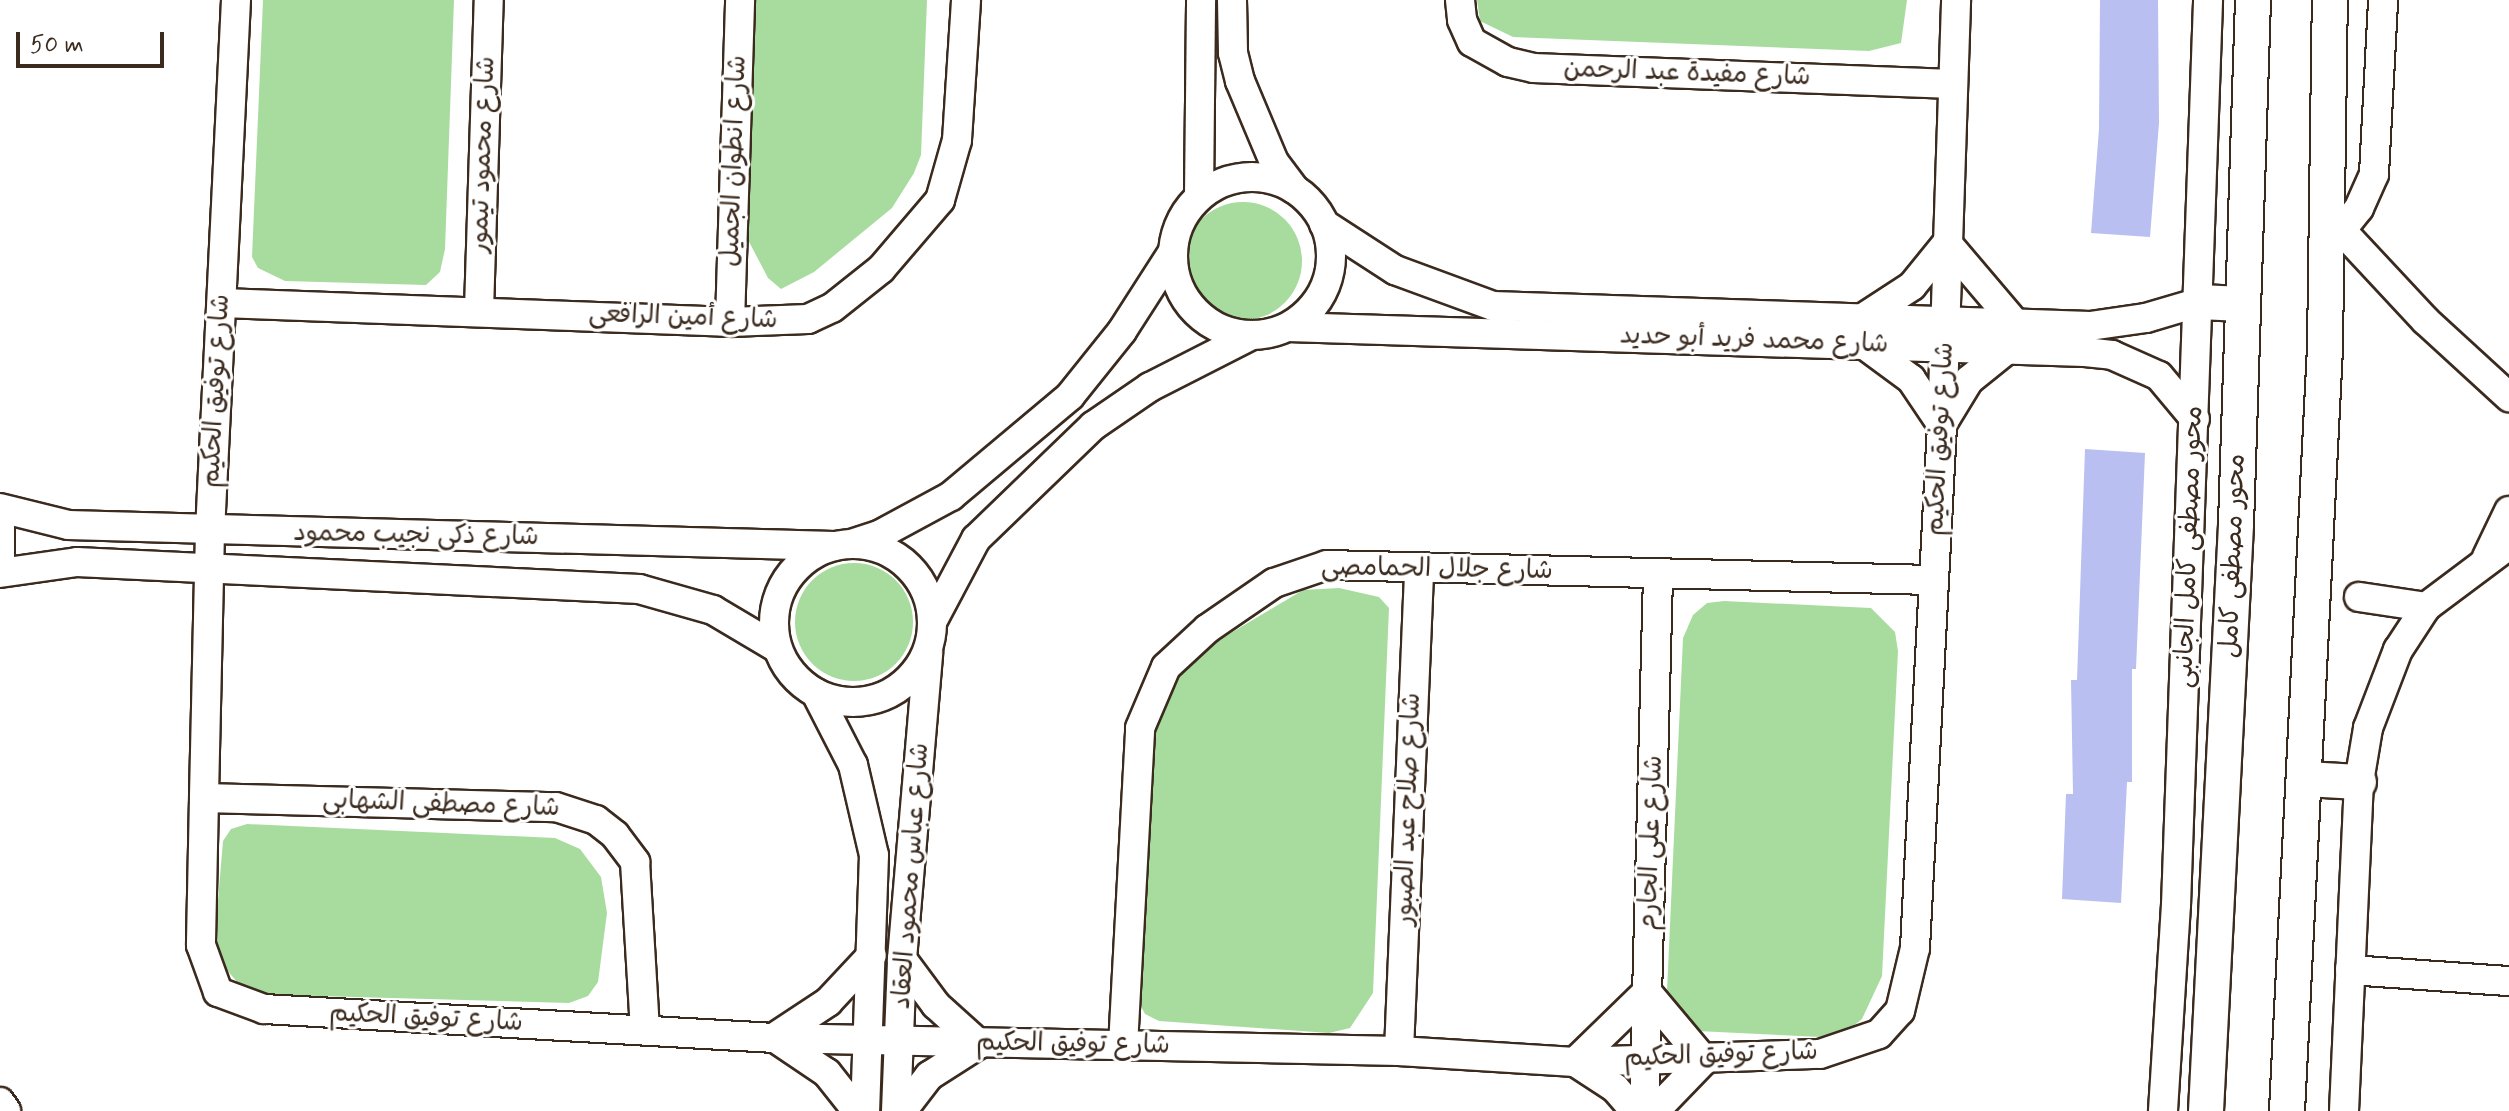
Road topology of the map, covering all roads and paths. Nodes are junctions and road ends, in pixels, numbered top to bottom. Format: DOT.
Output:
graph roads {
  1 [pos="236,0"];
  2 [pos="489,0"];
  3 [pos="740,0"];
  4 [pos="966,0"];
  5 [pos="1201,0"];
  6 [pos="1232,0"];
  7 [pos="1460,0"];
  8 [pos="1956,0"];
  9 [pos="2208,0"];
  10 [pos="2253,0"];
  11 [pos="2330,0"];
  12 [pos="2383,0"];
  13 [pos="1952,84"];
  14 [pos="1294,189"];
  15 [pos="1199,196"];
  16 [pos="1324,224"];
  17 [pos="2332,232"];
  18 [pos="1947,243"];
  19 [pos="1172,253"];
  20 [pos="2200,302"];
  21 [pos="222,303"];
  22 [pos="2242,304"];
  23 [pos="479,310"];
  24 [pos="1865,317"];
  25 [pos="1946,318"];
  26 [pos="730,322"];
  27 [pos="1288,327"];
  28 [pos="2012,334"];
  29 [pos="1252,335"];
  30 [pos="1866,346"];
  31 [pos="1945,347"];
  32 [pos="2501,392"];
  33 [pos="2195,419"];
  34 [pos="2509,423"];
  35 [pos="1942,425"];
  36 [pos="0,508"];
  37 [pos="2509,511"];
  38 [pos="0,519"];
  39 [pos="210,531"];
  40 [pos="842,545"];
  41 [pos="2498,551"];
  42 [pos="0,558"];
  43 [pos="1419,567"];
  44 [pos="210,570"];
  45 [pos="0,573"];
  46 [pos="1658,575"];
  47 [pos="1934,580"];
  48 [pos="2359,597"];
  49 [pos="2426,607"];
  50 [pos="931,632"];
  51 [pos="777,648"];
  52 [pos="816,693"];
  53 [pos="2305,779"];
  54 [pos="2359,782"];
  55 [pos="204,798"];
  56 [pos="872,955"];
  57 [pos="902,959"];
  58 [pos="2350,970"];
  59 [pos="2509,981"];
  60 [pos="1647,992"];
  61 [pos="645,1029"];
  62 [pos="774,1038"];
  63 [pos="869,1039"];
  64 [pos="901,1041"];
  65 [pos="979,1044"];
  66 [pos="1123,1046"];
  67 [pos="1399,1051"];
  68 [pos="1645,1060"];
  69 [pos="1704,1060"];
  70 [pos="1575,1062"];
  71 [pos="0,1102"];
  72 [pos="2165,1103"];
  73 [pos="6,1111"];
  74 [pos="857,1111"];
  75 [pos="865,1111"];
  76 [pos="899,1111"];
  77 [pos="1635,1111"];
  78 [pos="1644,1111"];
  79 [pos="1655,1111"];
  80 [pos="2206,1111"];
  81 [pos="2287,1111"];
  82 [pos="2344,1111"];
  1 -- 21 [label="street, شارع توفيق الحكيم"];
  2 -- 23 [label="street, شارع محمود تيمور"];
  3 -- 26 [label="street, شارع انطوان الجميل"];
  4 -- 26 [label="street, شارع أمين الرافعى"];
  5 -- 15 [label="street"];
  6 -- 14 [label="street"];
  7 -- 13 [label="street, شارع مفيدة عبد الرحمن"];
  8 -- 13 [label="street, شارع توفيق الحكيم"];
  9 -- 20 [label="street, محور مصطفى كامل الجانبى"];
  10 -- 22 [label="main road, محور مصطفى كامل"];
  11 -- 17 [label="main road"];
  12 -- 17 [label="street"];
  13 -- 18 [label="street, شارع توفيق الحكيم"];
  14 -- 15 [label="street"];
  14 -- 16 [label="street"];
  15 -- 19 [label="street"];
  16 -- 24 [label="street, شارع محمد فريد أبو حديد"];
  16 -- 27 [label="street"];
  17 -- 32 [label="street"];
  17 -- 53 [label="main road"];
  18 -- 24 [label="street"];
  18 -- 25 [label="street, شارع توفيق الحكيم"];
  18 -- 28 [label="street"];
  19 -- 29 [label="street"];
  19 -- 40 [label="street"];
  20 -- 22 [label="main road"];
  20 -- 28 [label="street, شارع محمد فريد أبو حديد"];
  20 -- 33 [label="street, محور مصطفى كامل الجانبى"];
  21 -- 23 [label="street, شارع أمين الرافعى"];
  21 -- 39 [label="street, شارع توفيق الحكيم"];
  22 -- 80 [label="main road, محور مصطفى كامل"];
  23 -- 26 [label="street, شارع أمين الرافعى"];
  24 -- 25 [label="street, شارع محمد فريد أبو حديد"];
  25 -- 28 [label="street, شارع محمد فريد أبو حديد"];
  25 -- 31 [label="street, شارع توفيق الحكيم"];
  27 -- 29 [label="street"];
  27 -- 30 [label="street, شارع محمد فريد أبو حديد"];
  28 -- 31 [label="street, شارع محمد فريد أبو حديد"];
  28 -- 33 [label="street, شارع محمد فريد أبو حديد"];
  28 -- 35 [label="street"];
  29 -- 50 [label="street, شارع عباس محمود العقاد"];
  30 -- 31 [label="street, شارع محمد فريد أبو حديد"];
  30 -- 35 [label="street"];
  31 -- 35 [label="street, شارع توفيق الحكيم"];
  32 -- 34 [label="street"];
  33 -- 72 [label="street, محور مصطفى كامل الجانبى"];
  35 -- 47 [label="street, شارع توفيق الحكيم"];
  36 -- 39 [label="street, شارع ذكى نجيب محمود"];
  37 -- 41 [label="street"];
  38 -- 42 [label="street"];
  39 -- 40 [label="street, شارع ذكى نجيب محمود"];
  39 -- 44 [label="street, شارع توفيق الحكيم"];
  40 -- 50 [label="street"];
  40 -- 51 [label="street"];
  41 -- 49 [label="street"];
  43 -- 46 [label="street, شارع جلال الحمامصى"];
  43 -- 66 [label="street, شارع جلال الحمامصى"];
  43 -- 67 [label="street, شارع صلاح عبد الصبور"];
  44 -- 45 [label="street, شارع ذكى نجيب محمود"];
  44 -- 51 [label="street, شارع ذكى نجيب محمود"];
  44 -- 55 [label="street, شارع توفيق الحكيم"];
  46 -- 47 [label="street, شارع جلال الحمامصى"];
  46 -- 60 [label="street, شارع على الجارم"];
  47 -- 69 [label="street, شارع توفيق الحكيم"];
  48 -- 49 [label="street"];
  49 -- 54 [label="street"];
  50 -- 52 [label="street"];
  50 -- 57 [label="street, شارع عباس محمود العقاد"];
  51 -- 52 [label="street"];
  52 -- 56 [label="street, شارع عباس محمود العقاد"];
  53 -- 54 [label="main road"];
  53 -- 81 [label="main road"];
  54 -- 58 [label="street"];
  55 -- 61 [label="street, شارع مصطفى الشهابى"];
  55 -- 61 [label="street, شارع توفيق الحكيم"];
  56 -- 62 [label="street"];
  56 -- 63 [label="street, شارع عباس محمود العقاد"];
  57 -- 64 [label="street, شارع عباس محمود العقاد"];
  57 -- 65 [label="street"];
  58 -- 59 [label="street"];
  58 -- 82 [label="street"];
  60 -- 68 [label="street, شارع على الجارم"];
  60 -- 69 [label="street"];
  60 -- 70 [label="street"];
  61 -- 62 [label="street, شارع توفيق الحكيم"];
  62 -- 63 [label="street, شارع توفيق الحكيم"];
  62 -- 74 [label="street"];
  63 -- 64 [label="street, شارع توفيق الحكيم"];
  63 -- 75 [label="street, شارع عباس محمود العقاد"];
  64 -- 65 [label="street, شارع توفيق الحكيم"];
  64 -- 76 [label="street, شارع عباس محمود العقاد"];
  65 -- 66 [label="street, شارع توفيق الحكيم"];
  65 -- 76 [label="street"];
  66 -- 67 [label="street, شارع توفيق الحكيم"];
  67 -- 70 [label="street, شارع توفيق الحكيم"];
  68 -- 69 [label="street, شارع توفيق الحكيم"];
  68 -- 70 [label="street, شارع توفيق الحكيم"];
  68 -- 78 [label="street, شارع على الجارم"];
  69 -- 79 [label="street"];
  70 -- 77 [label="street"];
  71 -- 73 [label="street"];
}
